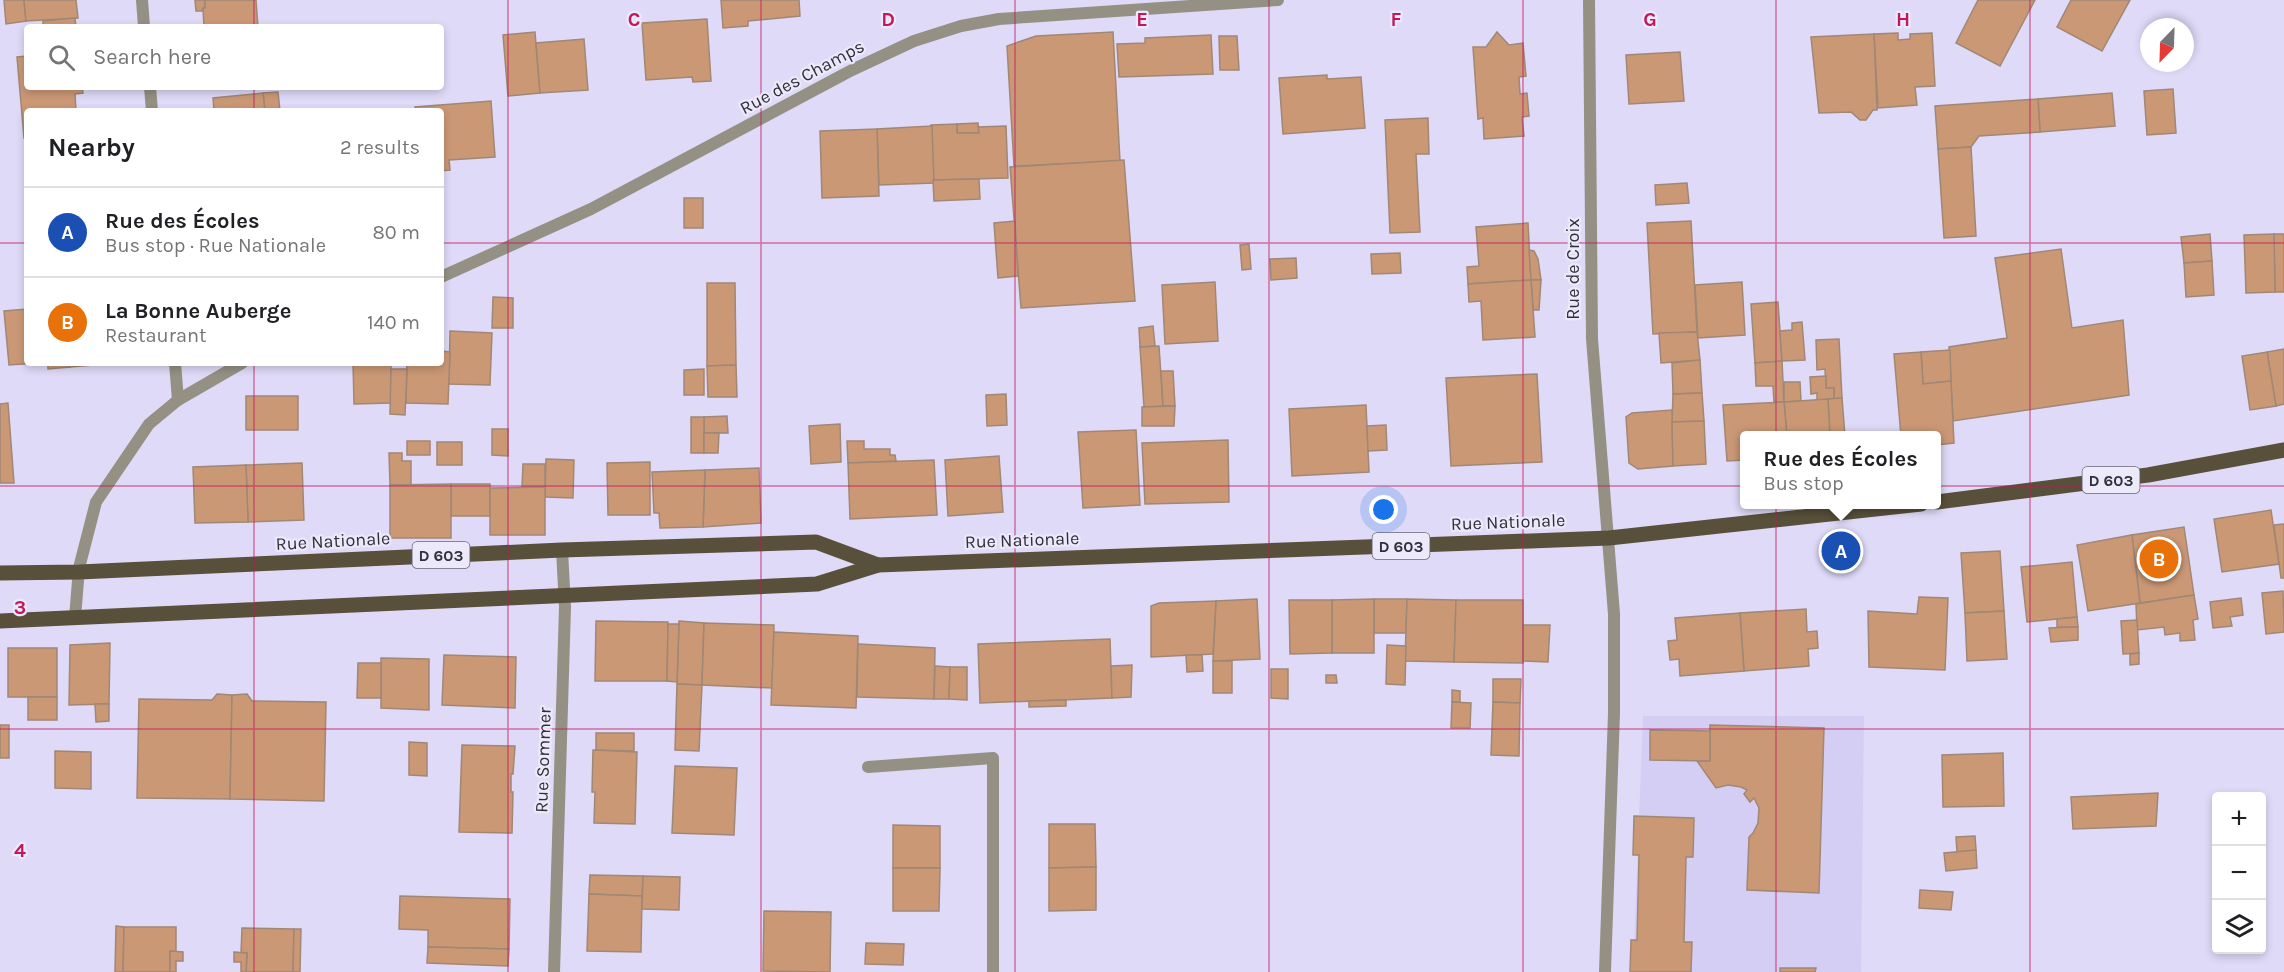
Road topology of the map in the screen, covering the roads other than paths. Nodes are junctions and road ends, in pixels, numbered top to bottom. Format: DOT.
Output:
graph roads {
  1 [pos="142,0"];
  2 [pos="1278,0"];
  3 [pos="1589,0"];
  4 [pos="144,24"];
  5 [pos="150,90"];
  6 [pos="152,108"];
  7 [pos="444,276"];
  8 [pos="175,366"];
  9 [pos="237,366"];
  10 [pos="178,400"];
  11 [pos="2284,450"];
  12 [pos="1941,501"];
  13 [pos="1875,509"];
  14 [pos="1609,538"];
  15 [pos="562,550"];
  16 [pos="878,565"];
  17 [pos="79,572"];
  18 [pos="0,573"];
  19 [pos="564,594"];
  20 [pos="75,618"];
  21 [pos="0,621"];
  22 [pos="868,767"];
  23 [pos="554,972"];
  24 [pos="993,972"];
  25 [pos="1605,972"];
  1 -- 4 [label="street"];
  2 -- 7 [label="street, Rue des Champs"];
  3 -- 14 [label="street, Rue de Croix"];
  5 -- 6 [label="street"];
  8 -- 10 [label="street"];
  9 -- 10 [label="street"];
  10 -- 17 [label="street"];
  11 -- 12 [label="main road, D 603"];
  13 -- 14 [label="main road, Rue Nationale / D 603"];
  14 -- 16 [label="main road, Rue Nationale / D 603"];
  14 -- 25 [label="street, Rue de Croix"];
  15 -- 16 [label="main road, Rue Nationale / D 603"];
  15 -- 17 [label="main road, Rue Nationale / D 603"];
  15 -- 19 [label="street, Rue Sommer"];
  16 -- 19 [label="main road, Rue Nationale / D 603"];
  17 -- 18 [label="main road, Rue Nationale / D 603"];
  17 -- 20 [label="street"];
  19 -- 20 [label="main road, Rue Nationale / D 603"];
  19 -- 23 [label="street, Rue Sommer"];
  20 -- 21 [label="main road, Rue Nationale / D 603"];
  22 -- 24 [label="street"];
}
